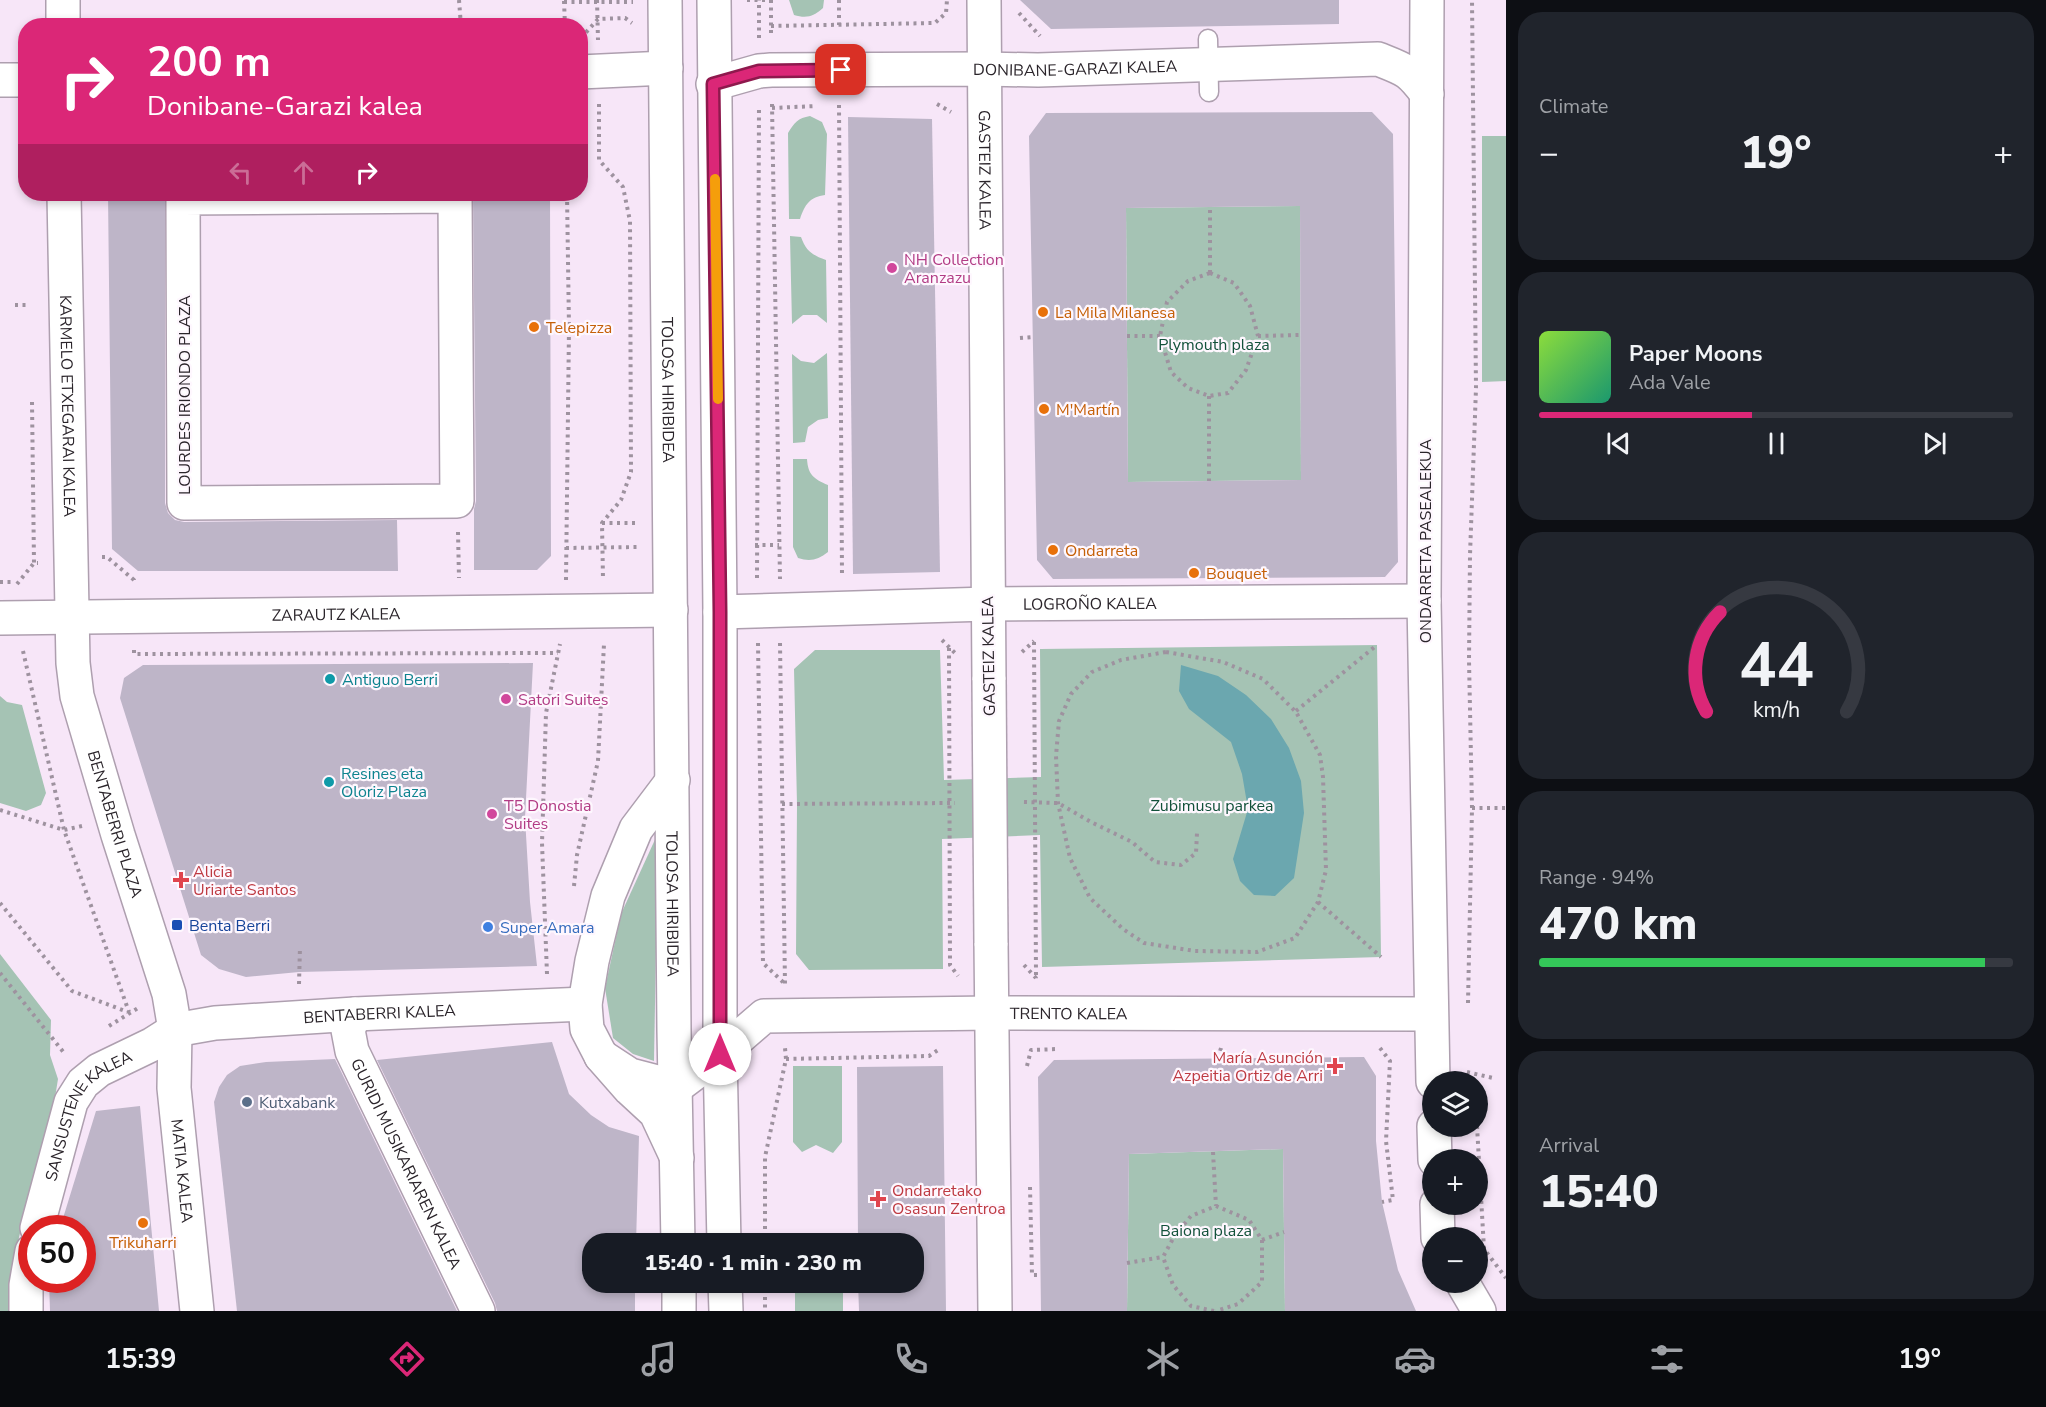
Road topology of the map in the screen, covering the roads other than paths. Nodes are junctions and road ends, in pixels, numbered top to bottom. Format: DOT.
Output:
graph roads {
  1 [pos="63,0"];
  2 [pos="714,0"];
  3 [pos="984,0"];
  4 [pos="1426,0"];
  5 [pos="652,1"];
  6 [pos="63,18"];
  7 [pos="666,68"];
  8 [pos="983,69"];
  9 [pos="589,72"];
  10 [pos="0,80"];
  11 [pos="18,80"];
  12 [pos="713,84"];
  13 [pos="1427,94"];
  14 [pos="64,201"];
  15 [pos="183,201"];
  16 [pos="455,201"];
  17 [pos="457,501"];
  18 [pos="1424,601"];
  19 [pos="988,604"];
  20 [pos="671,610"];
  21 [pos="720,612"];
  22 [pos="73,616"];
  23 [pos="9,618"];
  24 [pos="673,780"];
  25 [pos="585,1004"];
  26 [pos="355,1014"];
  27 [pos="992,1014"];
  28 [pos="1430,1014"];
  29 [pos="175,1030"];
  30 [pos="720,1054"];
  31 [pos="601,1056"];
  32 [pos="1433,1071"];
  33 [pos="676,1087"];
  34 [pos="677,1158"];
  35 [pos="41,1215"];
  36 [pos="678,1233"];
  37 [pos="724,1233"];
  38 [pos="26,1293"];
  39 [pos="679,1293"];
  40 [pos="725,1293"];
  41 [pos="1468,1293"];
  42 [pos="26,1311"];
  43 [pos="196,1311"];
  44 [pos="478,1311"];
  45 [pos="679,1311"];
  46 [pos="726,1311"];
  47 [pos="995,1311"];
  48 [pos="1479,1311"];
  1 -- 6 [label="street"];
  2 -- 12 [label="street"];
  3 -- 8 [label="street, GASTEIZ KALEA"];
  4 -- 13 [label="street, ONDARRETA PASEALEKUA"];
  5 -- 7 [label="street, TOLOSA HIRIBIDEA"];
  7 -- 9 [label="street"];
  7 -- 20 [label="street, TOLOSA HIRIBIDEA"];
  8 -- 12 [label="street, DONIBANE-GARAZI KALEA"];
  8 -- 13 [label="street, DONIBANE-GARAZI KALEA"];
  8 -- 19 [label="street, GASTEIZ KALEA"];
  10 -- 11 [label="street"];
  12 -- 21 [label="street"];
  13 -- 18 [label="street, ONDARRETA PASEALEKUA"];
  14 -- 22 [label="street, KARMELO ETXEGARAI KALEA"];
  15 -- 17 [label="street, LOURDES IRIONDO PLAZA"];
  16 -- 17 [label="street, LOURDES IRIONDO PLAZA"];
  18 -- 19 [label="street, LOGROÑO KALEA"];
  18 -- 28 [label="street, ONDARRETA PASEALEKUA"];
  19 -- 21 [label="street, LOGROÑO KALEA"];
  19 -- 27 [label="street, GASTEIZ KALEA, bridge"];
  20 -- 22 [label="street, ZARAUTZ KALEA"];
  20 -- 24 [label="street, TOLOSA HIRIBIDEA"];
  21 -- 30 [label="street"];
  22 -- 23 [label="street, ZARAUTZ KALEA"];
  22 -- 29 [label="street, BENTABERRI PLAZA"];
  24 -- 25 [label="street"];
  24 -- 33 [label="street, TOLOSA HIRIBIDEA"];
  25 -- 26 [label="street, BENTABERRI KALEA"];
  25 -- 31 [label="street"];
  26 -- 29 [label="street, BENTABERRI KALEA"];
  26 -- 44 [label="street, GURIDI MUSIKARIAREN KALEA"];
  27 -- 28 [label="street, TRENTO KALEA"];
  27 -- 30 [label="street, TRENTO KALEA"];
  27 -- 47 [label="street, GASTEIZ KALEA"];
  28 -- 32 [label="street, ONDARRETA PASEALEKUA"];
  29 -- 35 [label="street, SANSUSTENE KALEA"];
  29 -- 43 [label="street, MATIA KALEA"];
  30 -- 33 [label="street, TRENTO KALEA"];
  30 -- 37 [label="street"];
  31 -- 33 [label="street"];
  31 -- 34 [label="street"];
  33 -- 34 [label="street, TOLOSA HIRIBIDEA"];
  34 -- 36 [label="street, TOLOSA HIRIBIDEA"];
  38 -- 42 [label="street"];
  39 -- 45 [label="street"];
  40 -- 46 [label="street"];
  41 -- 48 [label="street"];
}
